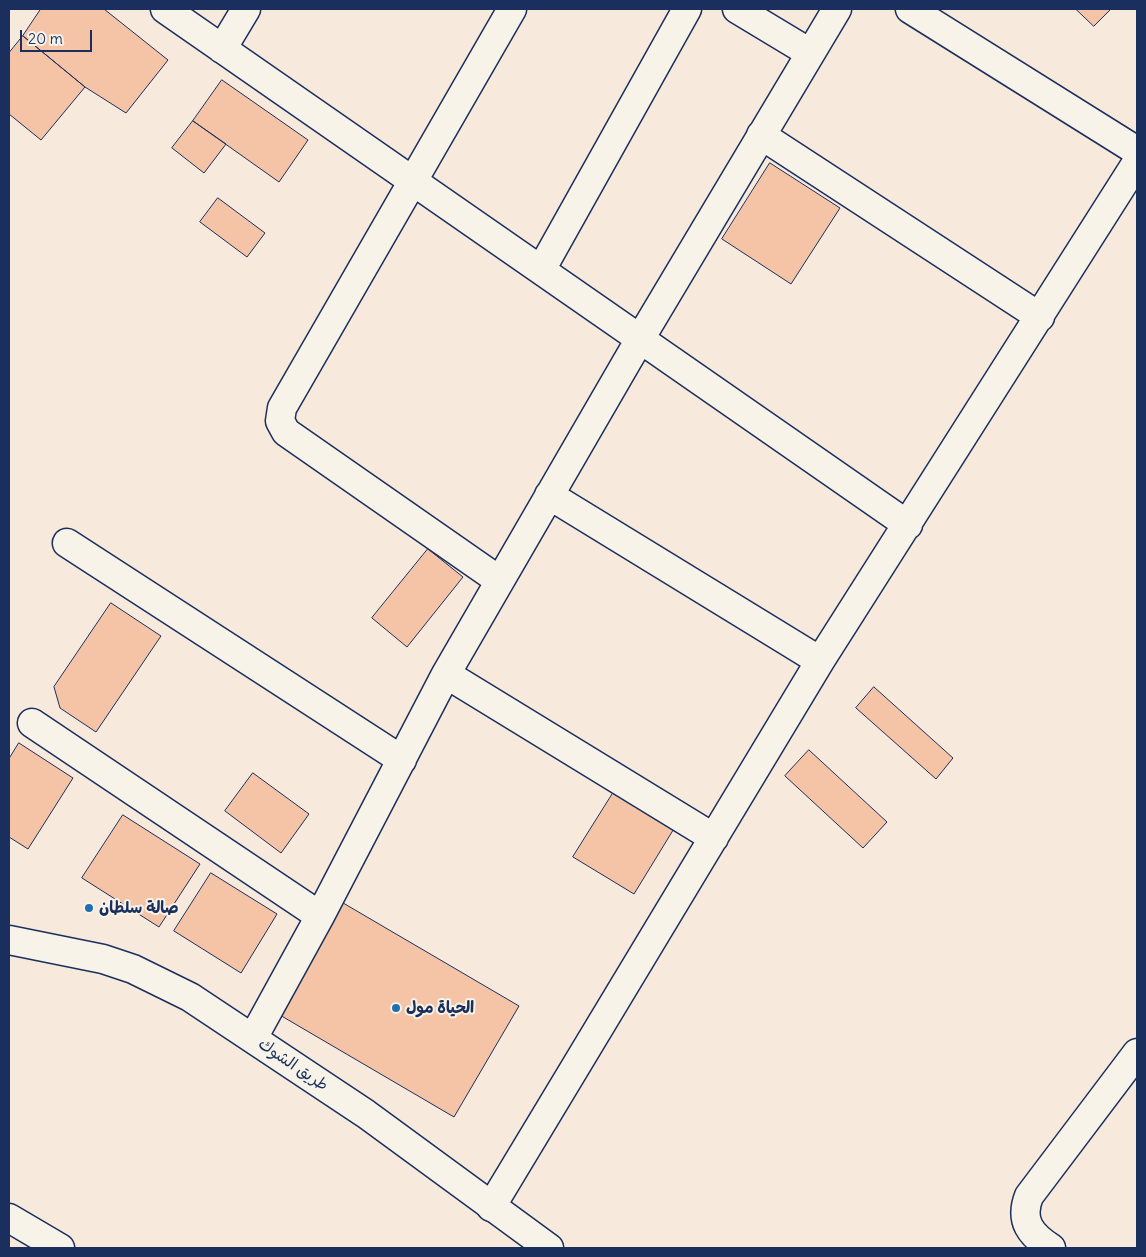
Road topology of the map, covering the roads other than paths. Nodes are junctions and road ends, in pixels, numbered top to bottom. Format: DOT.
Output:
graph roads {
  1 [pos="165,9"];
  2 [pos="246,9"];
  3 [pos="512,9"];
  4 [pos="687,9"];
  5 [pos="737,9"];
  6 [pos="837,9"];
  7 [pos="910,9"];
  8 [pos="222,49"];
  9 [pos="810,53"];
  10 [pos="761,135"];
  11 [pos="1137,151"];
  12 [pos="1137,162"];
  13 [pos="412,181"];
  14 [pos="541,270"];
  15 [pos="1040,317"];
  16 [pos="640,339"];
  17 [pos="549,495"];
  18 [pos="908,525"];
  19 [pos="67,543"];
  20 [pos="500,581"];
  21 [pos="820,661"];
  22 [pos="446,674"];
  23 [pos="32,723"];
  24 [pos="402,760"];
  25 [pos="714,838"];
  26 [pos="320,916"];
  27 [pos="9,940"];
  28 [pos="253,1038"];
  29 [pos="1137,1053"];
  30 [pos="491,1207"];
  31 [pos="9,1218"];
  32 [pos="60,1248"];
  33 [pos="548,1248"];
  34 [pos="1051,1248"];
  1 -- 8 [label="street"];
  2 -- 8 [label="street"];
  3 -- 13 [label="street"];
  4 -- 14 [label="street"];
  5 -- 9 [label="street"];
  6 -- 9 [label="street"];
  7 -- 11 [label="street"];
  8 -- 13 [label="street"];
  9 -- 10 [label="street"];
  10 -- 15 [label="street"];
  10 -- 16 [label="street"];
  12 -- 15 [label="street"];
  13 -- 14 [label="street"];
  13 -- 20 [label="street"];
  14 -- 16 [label="street"];
  15 -- 18 [label="street"];
  16 -- 17 [label="street"];
  16 -- 18 [label="street"];
  17 -- 20 [label="street"];
  17 -- 21 [label="street"];
  18 -- 21 [label="street"];
  19 -- 24 [label="street"];
  20 -- 22 [label="street"];
  21 -- 25 [label="street"];
  22 -- 24 [label="street"];
  22 -- 25 [label="street"];
  23 -- 26 [label="street"];
  24 -- 26 [label="street"];
  25 -- 30 [label="street"];
  26 -- 28 [label="street"];
  27 -- 28 [label="street, طريق الشوك"];
  28 -- 30 [label="street, طريق الشوك"];
  29 -- 34 [label="street"];
  30 -- 33 [label="street, طريق الشوك"];
  31 -- 32 [label="street"];
}
